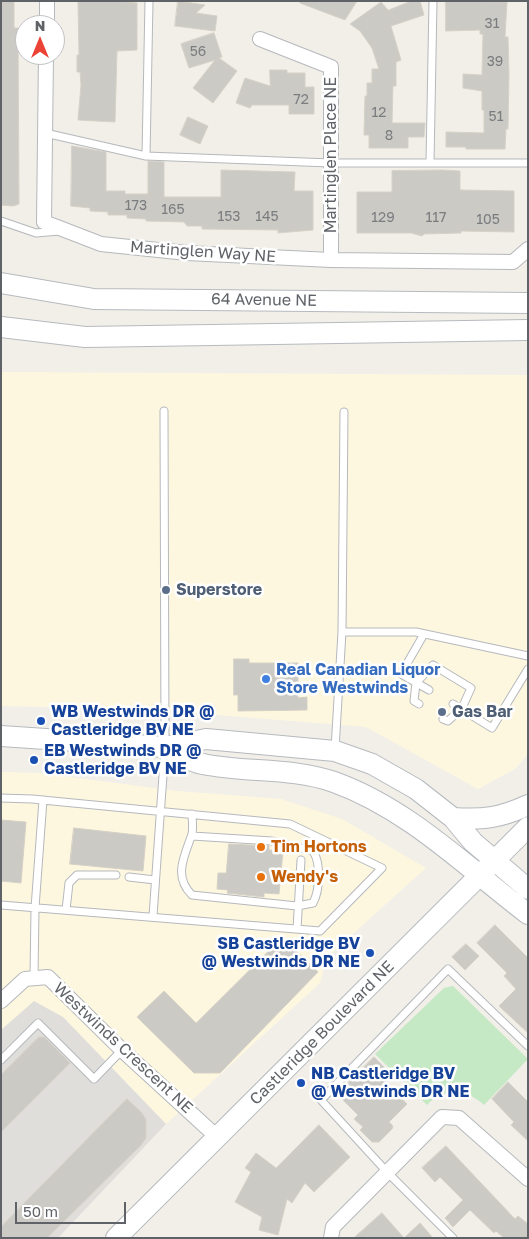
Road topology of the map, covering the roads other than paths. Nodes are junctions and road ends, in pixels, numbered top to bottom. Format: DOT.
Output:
graph roads {
  1 [pos="47,1"];
  2 [pos="148,1"];
  3 [pos="433,1"];
  4 [pos="47,15"];
  5 [pos="260,39"];
  6 [pos="46,65"];
  7 [pos="44,133"];
  8 [pos="146,156"];
  9 [pos="332,163"];
  10 [pos="430,163"];
  11 [pos="528,163"];
  12 [pos="1,221"];
  13 [pos="67,230"];
  14 [pos="528,249"];
  15 [pos="332,260"];
  16 [pos="1,284"];
  17 [pos="528,303"];
  18 [pos="1,327"];
  19 [pos="528,330"];
  20 [pos="164,411"];
  21 [pos="344,412"];
  22 [pos="342,632"];
  23 [pos="424,634"];
  24 [pos="528,656"];
  25 [pos="528,668"];
  26 [pos="416,682"];
  27 [pos="429,690"];
  28 [pos="419,704"];
  29 [pos="454,704"];
  30 [pos="462,708"];
  31 [pos="443,719"];
  32 [pos="1,736"];
  33 [pos="164,747"];
  34 [pos="335,751"];
  35 [pos="1,798"];
  36 [pos="43,800"];
  37 [pos="528,805"];
  38 [pos="160,811"];
  39 [pos="192,814"];
  40 [pos="453,818"];
  41 [pos="528,827"];
  42 [pos="192,836"];
  43 [pos="302,860"];
  44 [pos="496,860"];
  45 [pos="116,875"];
  46 [pos="129,877"];
  47 [pos="479,877"];
  48 [pos="155,880"];
  49 [pos="528,889"];
  50 [pos="1,905"];
  51 [pos="297,906"];
  52 [pos="35,908"];
  53 [pos="66,910"];
  54 [pos="528,914"];
  55 [pos="153,916"];
  56 [pos="297,929"];
  57 [pos="34,978"];
  58 [pos="1,1000"];
  59 [pos="528,1046"];
  60 [pos="122,1050"];
  61 [pos="1,1060"];
  62 [pos="217,1137"];
  63 [pos="388,1173"];
  64 [pos="528,1179"];
  65 [pos="116,1238"];
  66 [pos="331,1238"];
  67 [pos="453,1238"];
  1 -- 4 [label="street"];
  2 -- 8 [label="lane"];
  3 -- 10 [label="lane"];
  5 -- 9 [label="street, Martinglen Place NE"];
  6 -- 7 [label="street, Martinglen Way NE"];
  7 -- 8 [label="lane"];
  7 -- 13 [label="street, Martinglen Way NE"];
  8 -- 9 [label="lane"];
  9 -- 10 [label="lane"];
  9 -- 15 [label="street, Martinglen Place NE"];
  10 -- 11 [label="lane"];
  12 -- 13 [label="lane"];
  13 -- 15 [label="street, Martinglen Way NE"];
  14 -- 15 [label="street, Martinglen Way NE"];
  16 -- 17 [label="street, 64 Avenue NE"];
  18 -- 19 [label="street, 64 Avenue NE"];
  20 -- 33 [label="lane"];
  21 -- 22 [label="lane"];
  22 -- 23 [label="lane"];
  22 -- 34 [label="lane"];
  23 -- 24 [label="lane"];
  23 -- 26 [label="lane"];
  25 -- 30 [label="lane"];
  26 -- 27 [label="lane"];
  26 -- 28 [label="lane"];
  26 -- 30 [label="lane"];
  29 -- 30 [label="lane"];
  30 -- 31 [label="lane"];
  32 -- 33 [label="street"];
  33 -- 34 [label="street"];
  33 -- 38 [label="lane"];
  33 -- 47 [label="street"];
  34 -- 40 [label="street"];
  35 -- 36 [label="lane"];
  36 -- 38 [label="lane"];
  36 -- 52 [label="lane"];
  37 -- 40 [label="street"];
  38 -- 39 [label="lane"];
  38 -- 48 [label="lane"];
  39 -- 42 [label="lane"];
  39 -- 56 [label="lane"];
  40 -- 44 [label="street"];
  41 -- 44 [label="street, Castleridge Boulevard NE"];
  42 -- 51 [label="lane"];
  42 -- 51 [label="lane"];
  43 -- 51 [label="lane"];
  44 -- 47 [label="street, Castleridge Boulevard NE"];
  44 -- 49 [label="street"];
  45 -- 53 [label="lane"];
  46 -- 48 [label="lane"];
  47 -- 54 [label="street"];
  47 -- 62 [label="street, Castleridge Boulevard NE"];
  48 -- 55 [label="lane"];
  50 -- 52 [label="lane"];
  51 -- 56 [label="lane"];
  52 -- 53 [label="lane"];
  52 -- 57 [label="lane"];
  53 -- 55 [label="lane"];
  55 -- 56 [label="lane"];
  57 -- 58 [label="street, Westwinds Crescent NE"];
  57 -- 60 [label="street, Westwinds Crescent NE"];
  59 -- 63 [label="lane"];
  60 -- 61 [label="lane"];
  60 -- 62 [label="street, Westwinds Crescent NE"];
  62 -- 65 [label="street, Castleridge Boulevard NE"];
  63 -- 64 [label="street"];
  63 -- 66 [label="street"];
  63 -- 67 [label="lane"];
}
